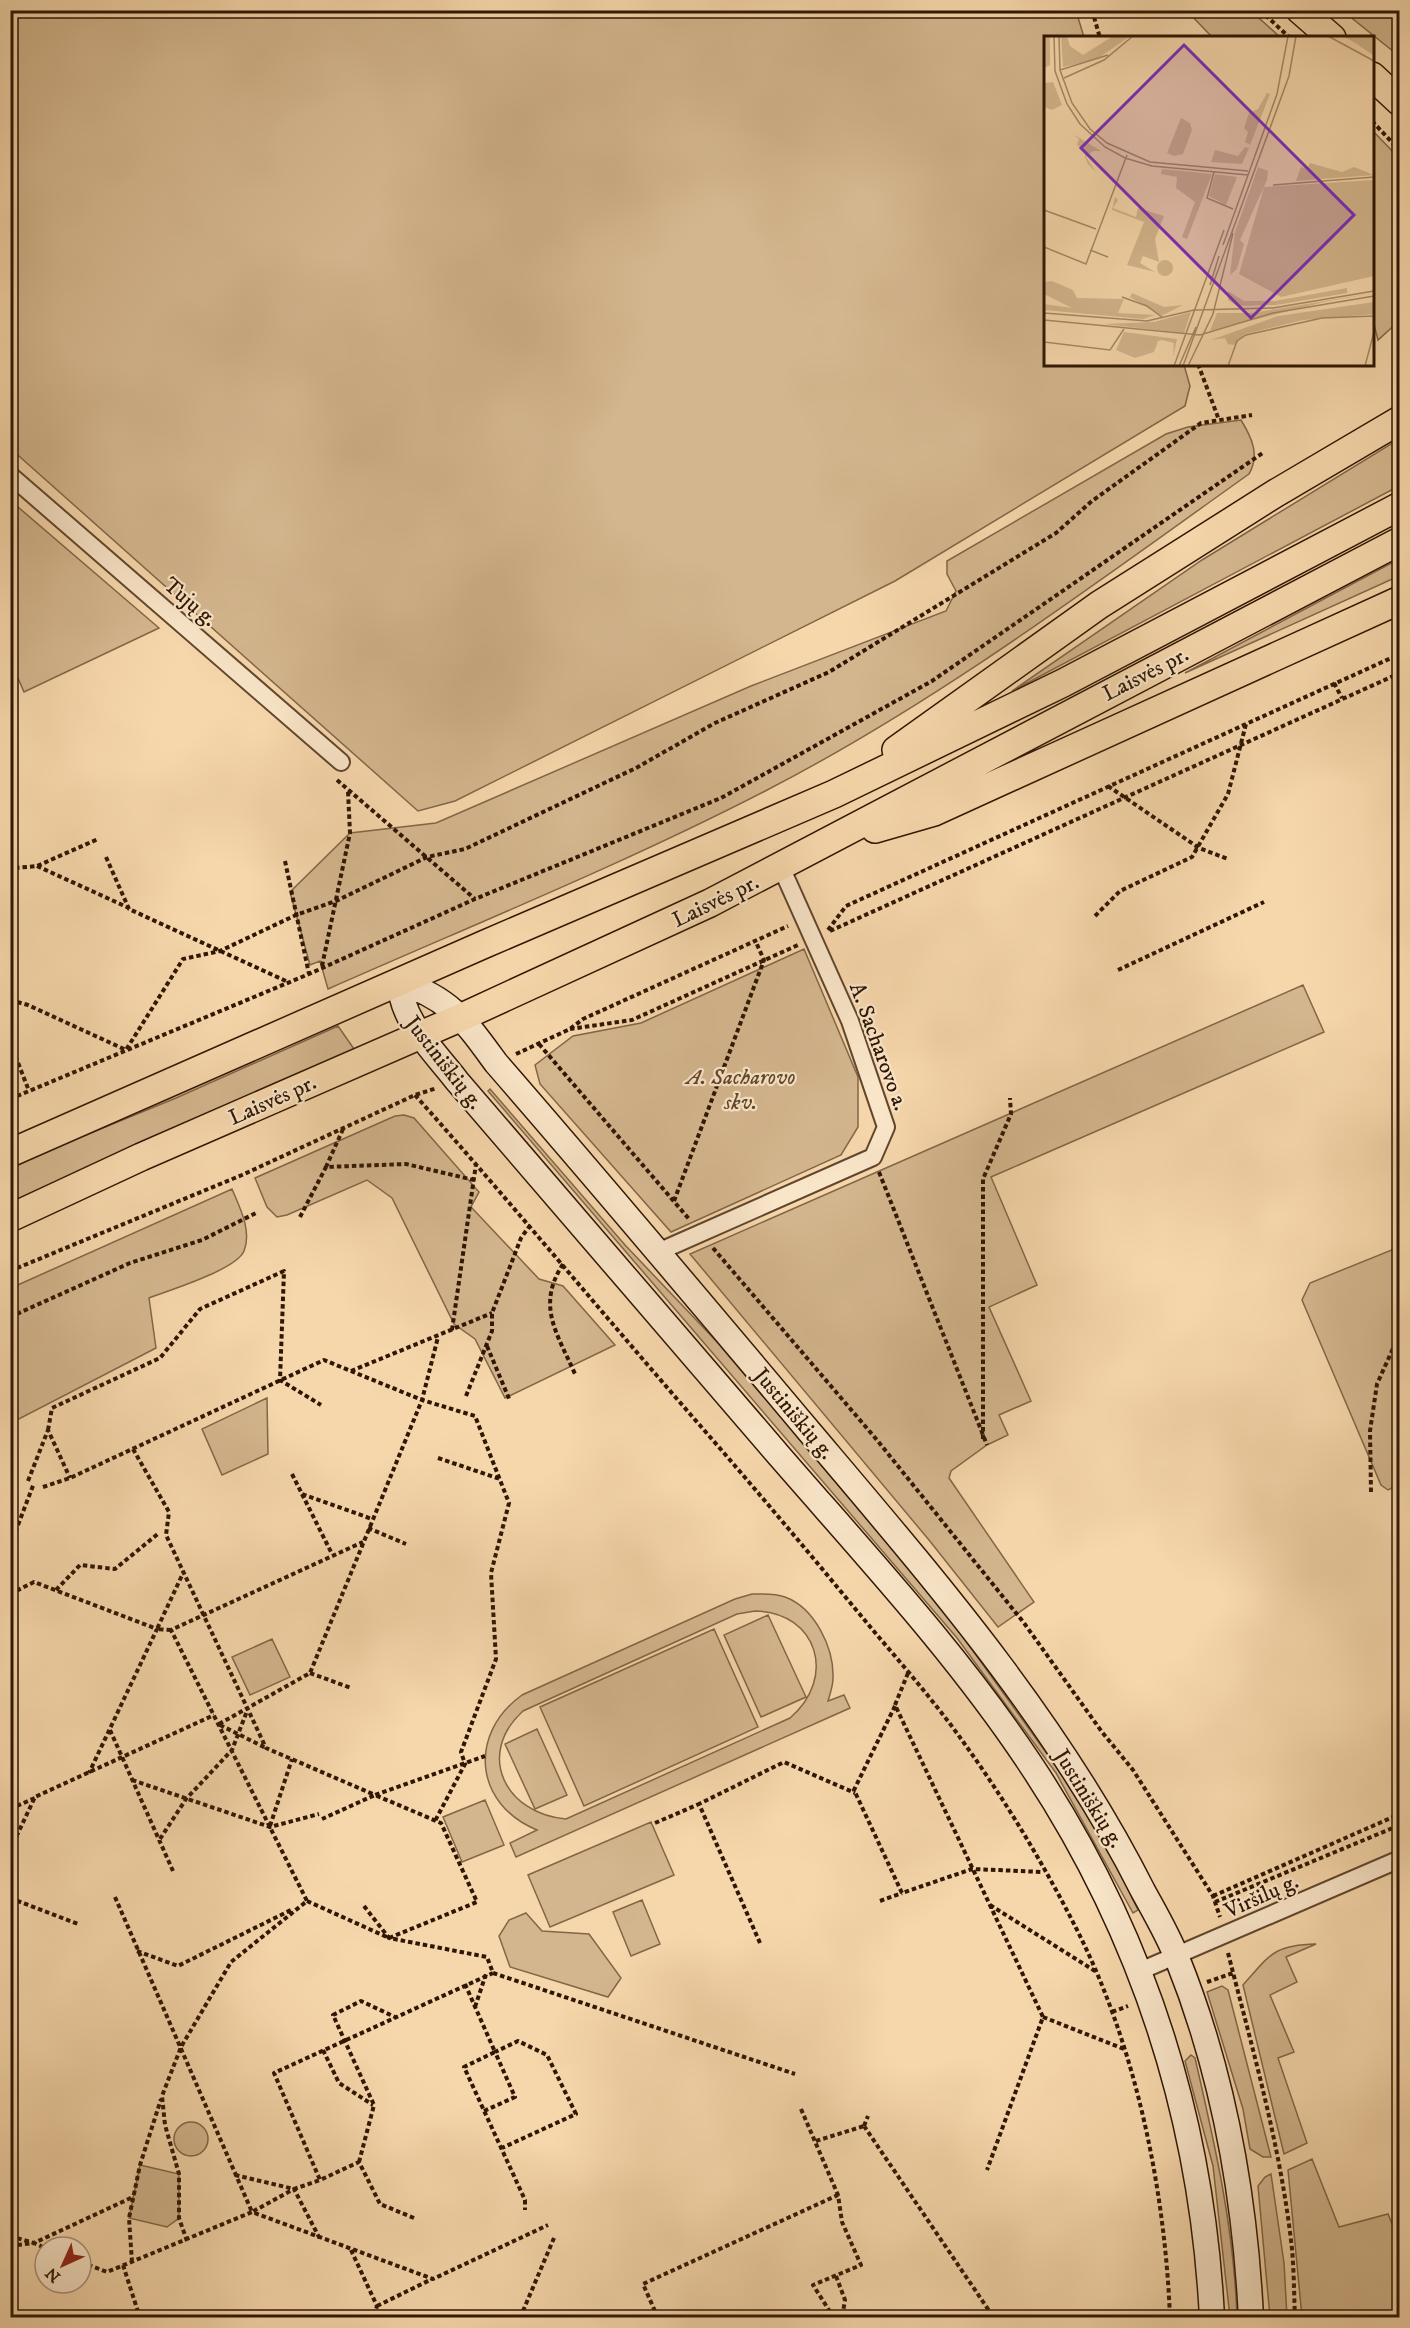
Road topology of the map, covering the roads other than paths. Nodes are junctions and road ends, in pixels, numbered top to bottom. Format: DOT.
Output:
graph roads {
  1 [pos="1300,10"];
  2 [pos="1330,36"];
  3 [pos="1374,78"];
  4 [pos="1400,102"];
  5 [pos="1400,420"];
  6 [pos="10,475"];
  7 [pos="1400,506"];
  8 [pos="1400,541"];
  9 [pos="1400,600"];
  10 [pos="341,762"];
  11 [pos="834,794"];
  12 [pos="824,843"];
  13 [pos="782,867"];
  14 [pos="400,982"];
  15 [pos="462,1017"];
  16 [pos="422,1034"];
  17 [pos="10,1153"];
  18 [pos="10,1218"];
  19 [pos="658,1252"];
  20 [pos="1400,1859"];
  21 [pos="1176,1956"];
  22 [pos="1140,1971"];
  23 [pos="1212,2318"];
  24 [pos="1251,2318"];
  1 -- 2 [label="main road"];
  3 -- 4 [label="main road"];
  5 -- 11 [label="main road, Laisvės pr."];
  6 -- 10 [label="street, Tujų g."];
  7 -- 11 [label="main road, Laisvės pr."];
  8 -- 12 [label="main road, Laisvės pr."];
  9 -- 12 [label="main road"];
  11 -- 14 [label="main road, Laisvės pr."];
  12 -- 13 [label="main road, Laisvės pr."];
  13 -- 15 [label="main road, Laisvės pr."];
  13 -- 19 [label="street, A. Sacharovo a."];
  14 -- 15 [label="main road, Justiniškių g."];
  14 -- 16 [label="main road, Justiniškių g."];
  14 -- 17 [label="main road, Laisvės pr."];
  15 -- 16 [label="main road, Laisvės pr."];
  15 -- 19 [label="main road, Justiniškių g."];
  16 -- 18 [label="main road, Laisvės pr."];
  16 -- 22 [label="main road, Justiniškių g."];
  19 -- 21 [label="main road, Justiniškių g."];
  20 -- 21 [label="street, Viršilų g."];
  21 -- 22 [label="street, Viršilų g."];
  21 -- 24 [label="main road, Justiniškių g."];
  22 -- 23 [label="main road, Justiniškių g."];
}
